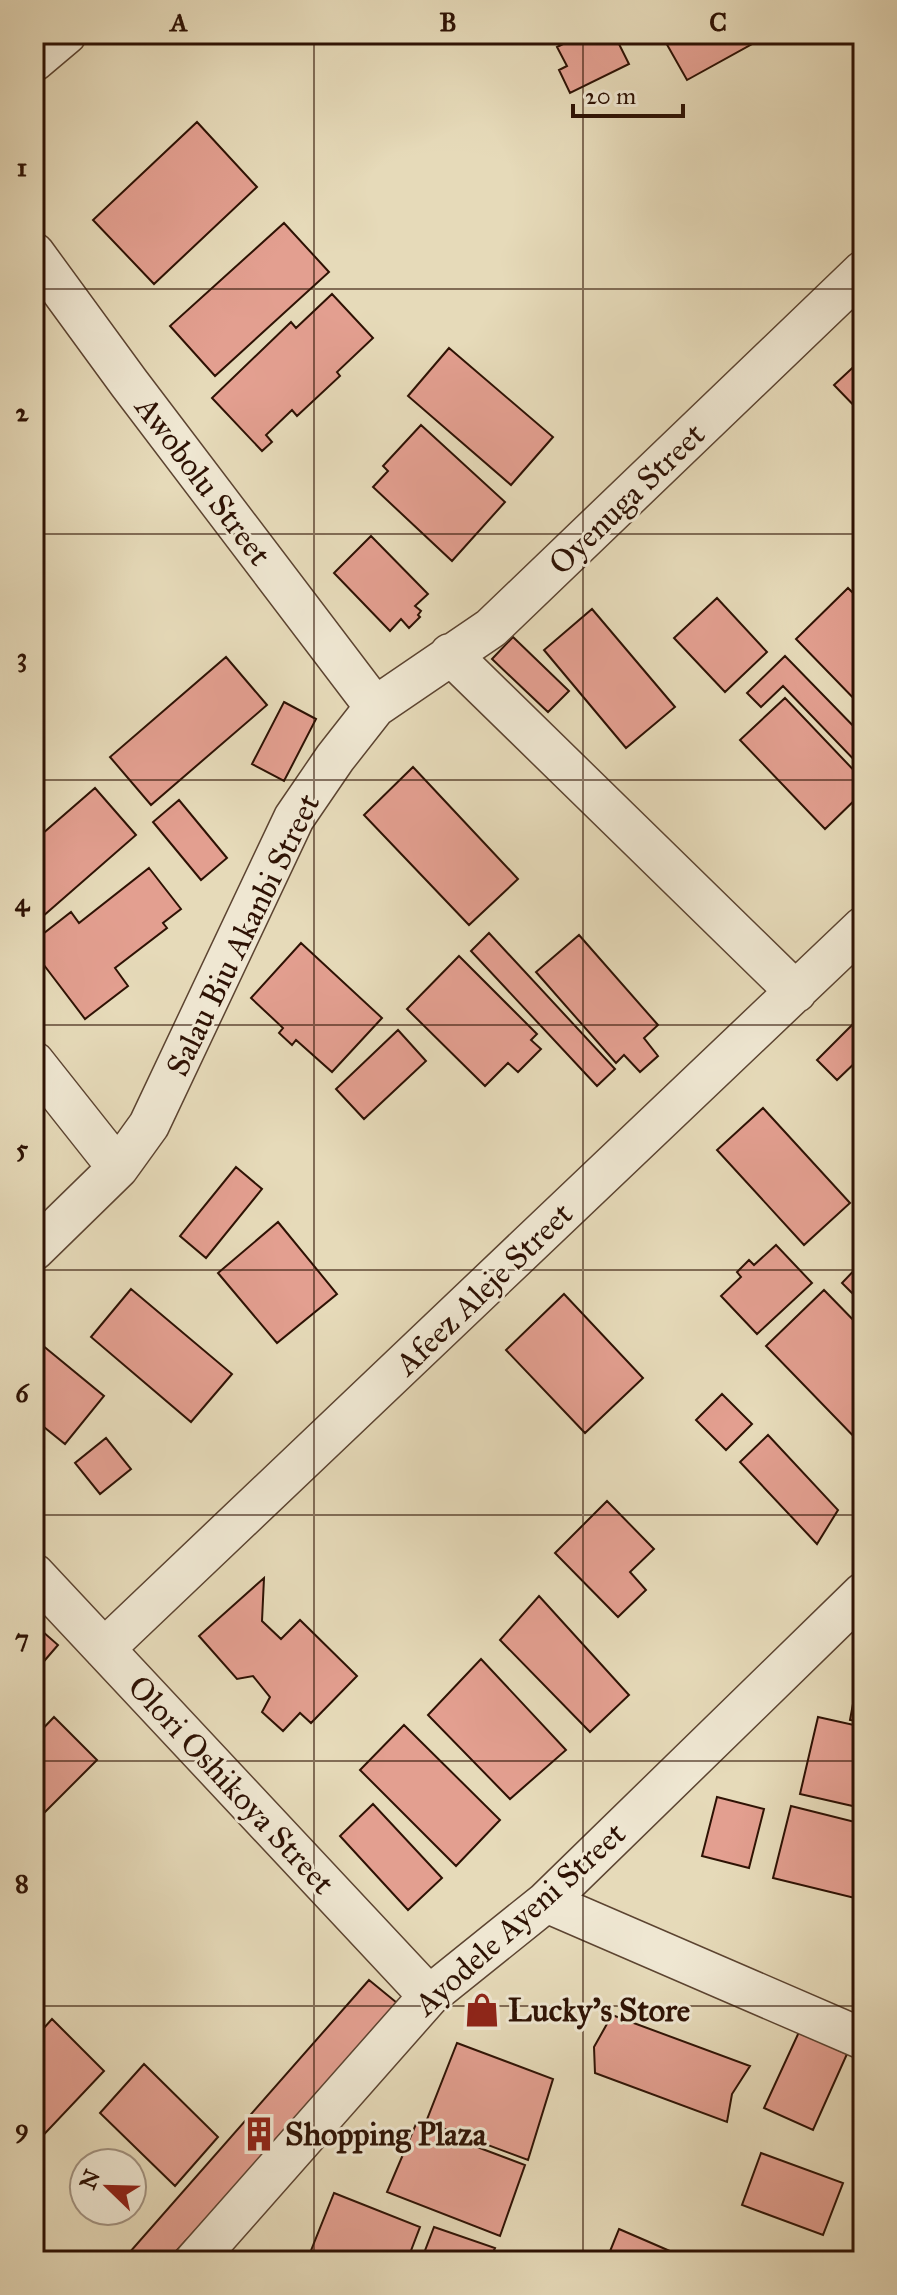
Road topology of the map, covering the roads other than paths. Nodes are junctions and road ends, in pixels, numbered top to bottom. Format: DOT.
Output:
graph roads {
  1 [pos="66,34"];
  2 [pos="34,61"];
  3 [pos="34,253"];
  4 [pos="863,271"];
  5 [pos="450,654"];
  6 [pos="375,707"];
  7 [pos="863,927"];
  8 [pos="796,992"];
  9 [pos="34,1062"];
  10 [pos="118,1168"];
  11 [pos="34,1250"];
  12 [pos="34,1574"];
  13 [pos="863,1593"];
  14 [pos="104,1649"];
  15 [pos="546,1902"];
  16 [pos="429,1996"];
  17 [pos="863,2039"];
  18 [pos="195,2261"];
  1 -- 2 [label="street"];
  3 -- 6 [label="street, Awobolu Street"];
  4 -- 5 [label="street, Oyenuga Street"];
  5 -- 6 [label="street, Oyenuga Street"];
  5 -- 8 [label="street"];
  6 -- 10 [label="street, Salau Biu Akanbi Street"];
  7 -- 8 [label="street, Afeez Aleje Street"];
  8 -- 14 [label="street, Afeez Aleje Street"];
  9 -- 10 [label="street"];
  10 -- 11 [label="street, Salau Biu Akanbi Street"];
  12 -- 14 [label="street, Olori Oshikoya Street"];
  13 -- 15 [label="street, Ayodele Ayeni Street"];
  14 -- 16 [label="street, Olori Oshikoya Street"];
  15 -- 16 [label="street, Ayodele Ayeni Street"];
  15 -- 17 [label="street"];
  16 -- 18 [label="street, Ayodele Ayeni Street"];
}
